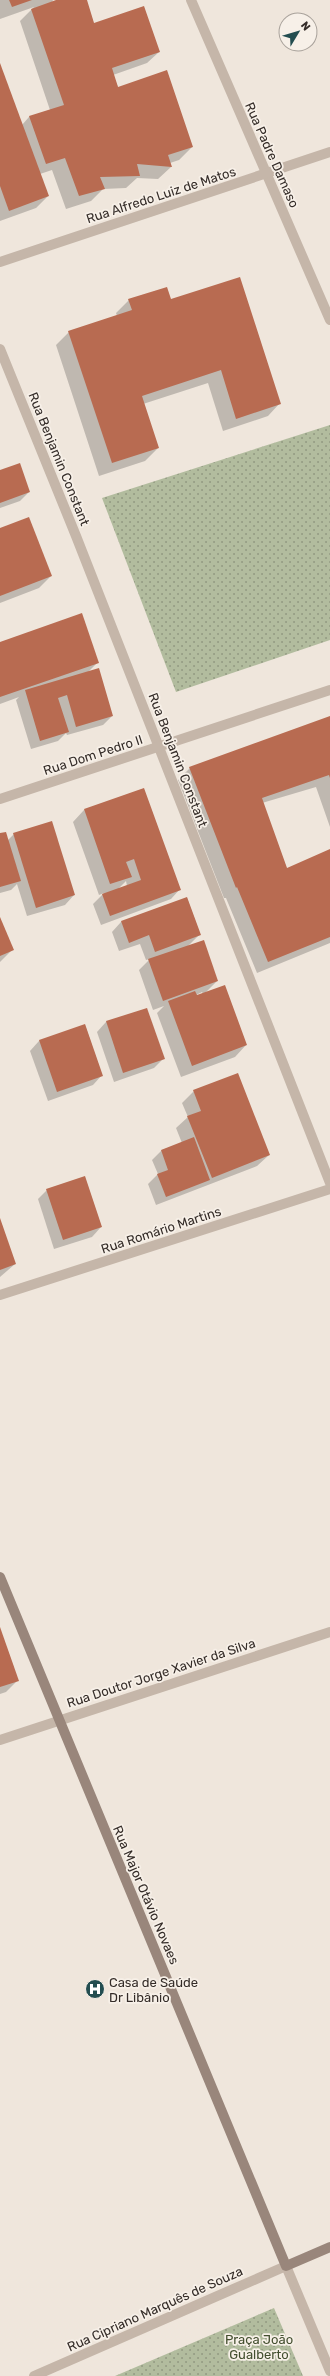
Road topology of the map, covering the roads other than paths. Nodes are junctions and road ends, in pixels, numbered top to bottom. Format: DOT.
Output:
graph roads {
  1 [pos="191,0"];
  2 [pos="330,152"];
  3 [pos="266,173"];
  4 [pos="0,262"];
  5 [pos="330,320"];
  6 [pos="0,349"];
  7 [pos="330,690"];
  8 [pos="159,747"];
  9 [pos="0,799"];
  10 [pos="330,1183"];
  11 [pos="330,1189"];
  12 [pos="0,1295"];
  13 [pos="0,1577"];
  14 [pos="330,1632"];
  15 [pos="59,1720"];
  16 [pos="0,1740"];
  17 [pos="330,2247"];
  18 [pos="286,2266"];
  19 [pos="330,2371"];
  20 [pos="34,2376"];
  1 -- 3 [label="street, Rua Padre Damaso"];
  2 -- 3 [label="street, Rua Alfredo Luiz de Matos"];
  3 -- 4 [label="street, Rua Alfredo Luiz de Matos"];
  3 -- 5 [label="street, Rua Padre Damaso"];
  6 -- 8 [label="street, Rua Benjamin Constant"];
  7 -- 8 [label="street, Rua Dom Pedro II"];
  8 -- 9 [label="street, Rua Dom Pedro II"];
  8 -- 10 [label="street, Rua Benjamin Constant"];
  11 -- 12 [label="street, Rua Romário Martins"];
  13 -- 15 [label="main road, Rua Major Otávio Novaes"];
  14 -- 15 [label="street, Rua Doutor Jorge Xavier da Silva"];
  15 -- 16 [label="street, Rua Doutor Jorge Xavier da Silva"];
  15 -- 18 [label="main road, Rua Major Otávio Novaes"];
  17 -- 18 [label="main road"];
  18 -- 19 [label="street"];
  18 -- 20 [label="street, Rua Cipriano Marquês de Souza"];
}
